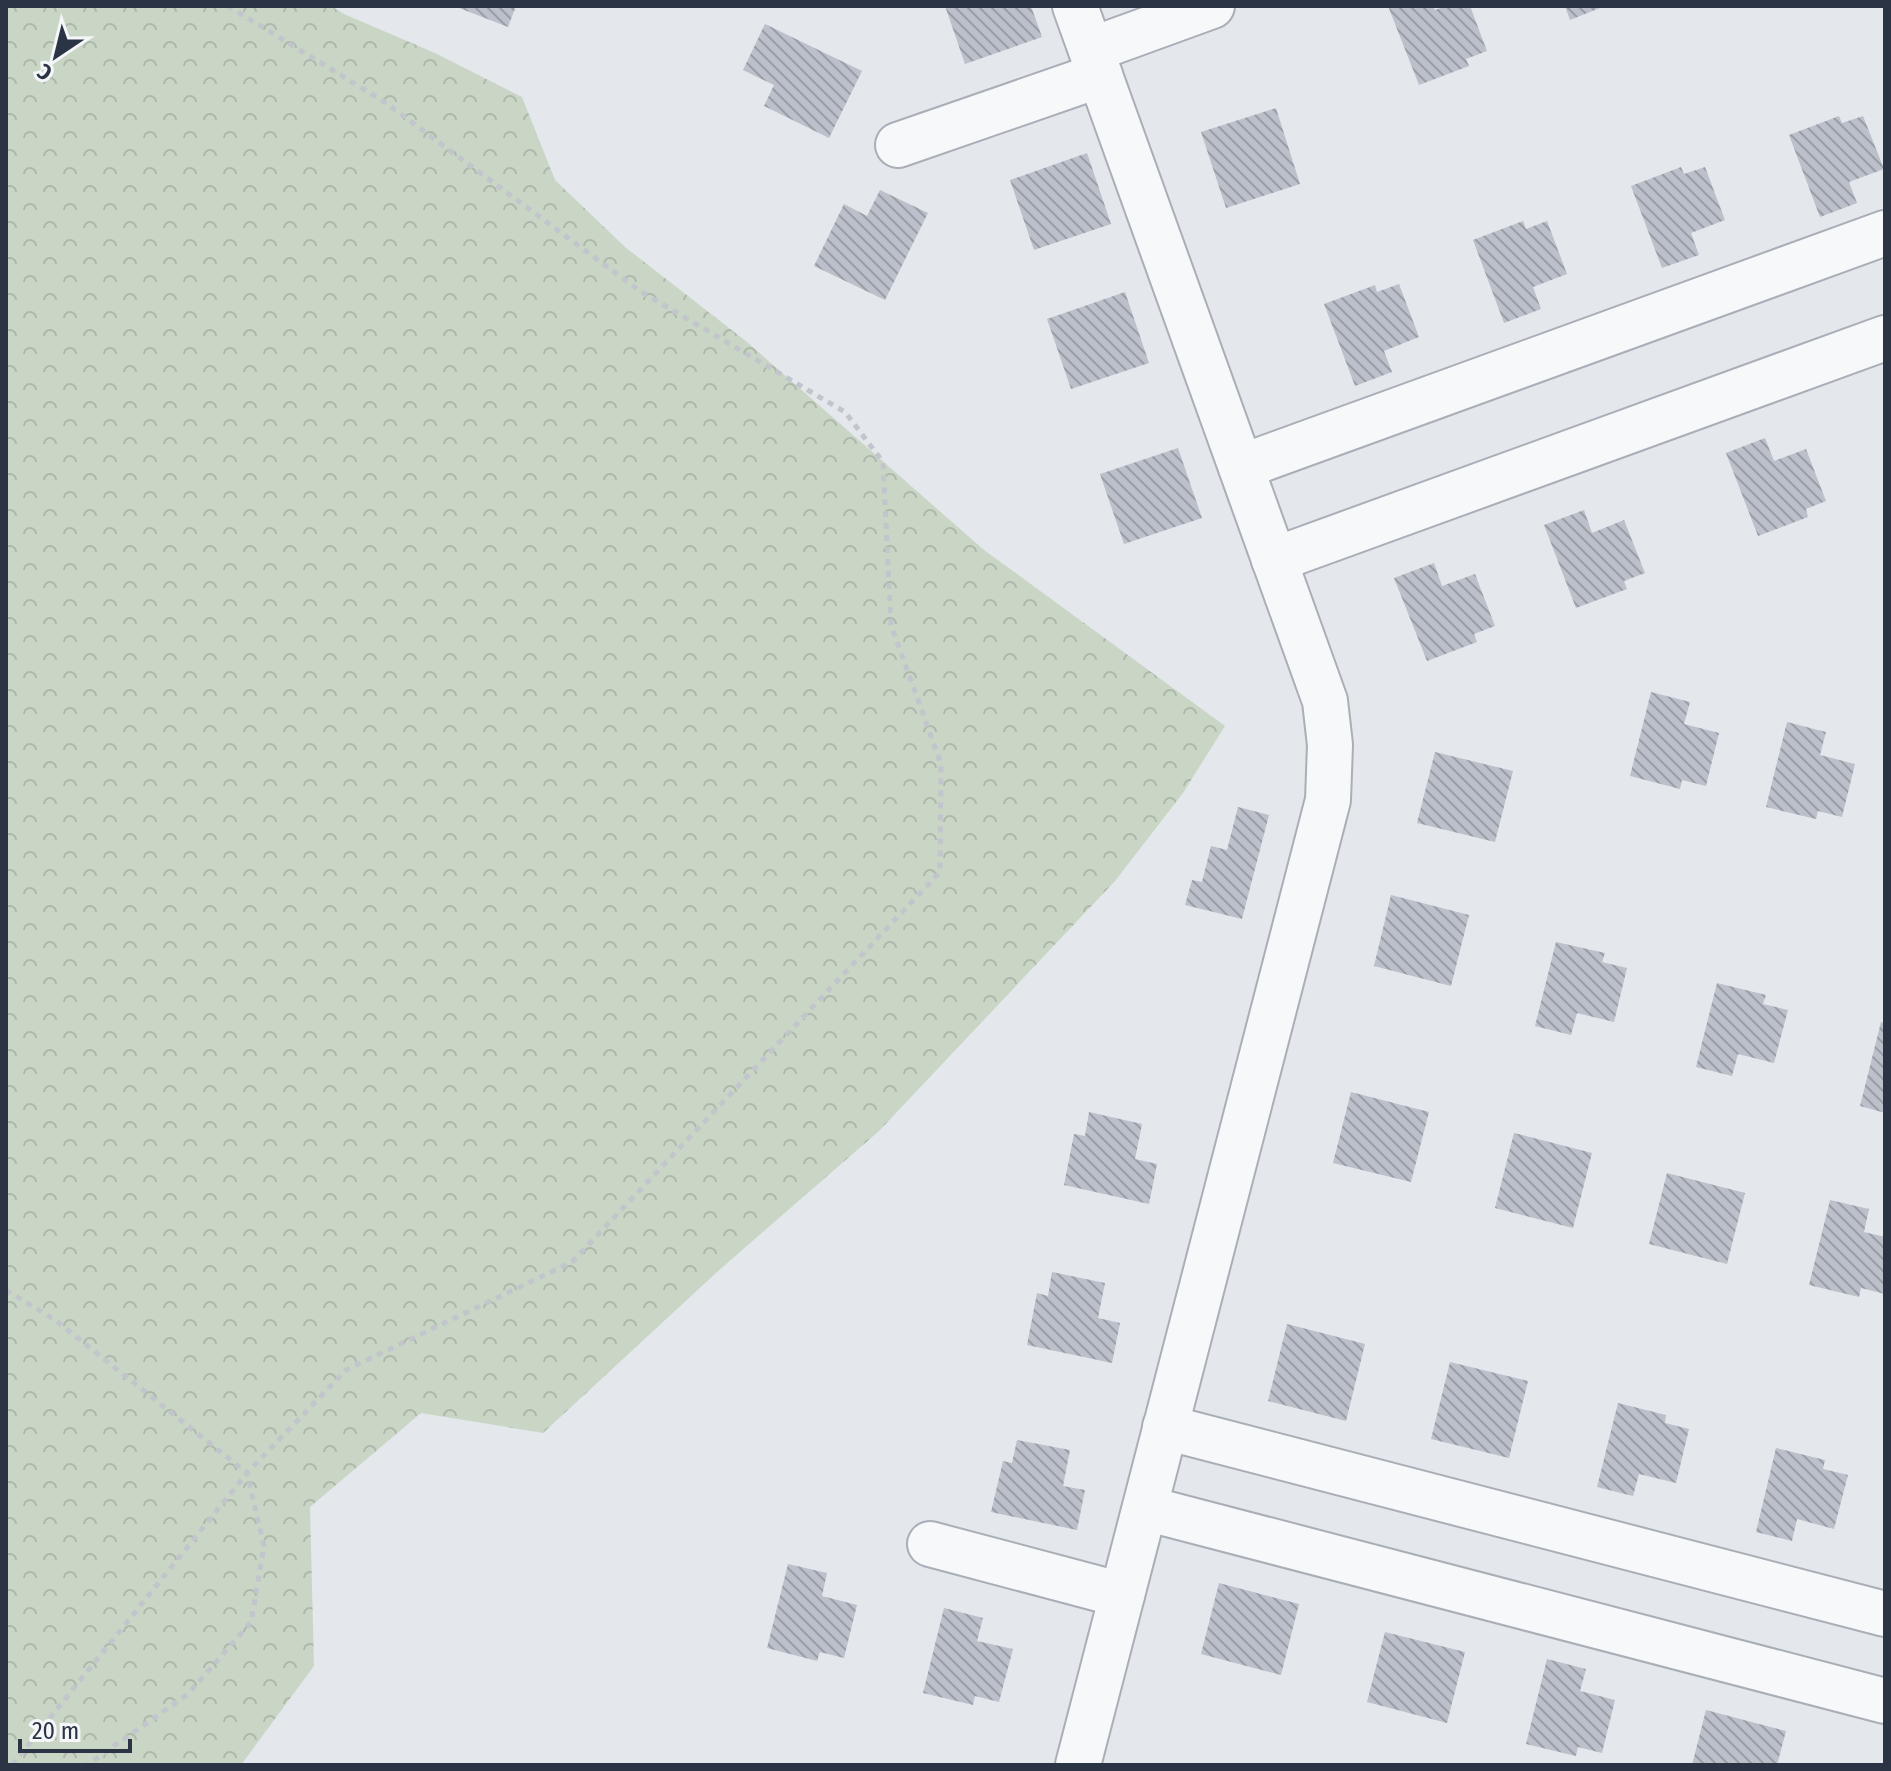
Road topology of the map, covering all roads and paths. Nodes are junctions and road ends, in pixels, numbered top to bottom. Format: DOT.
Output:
graph roads {
  1 [pos="228,6"];
  2 [pos="1075,6"];
  3 [pos="1212,6"];
  4 [pos="1095,62"];
  5 [pos="898,145"];
  6 [pos="1885,233"];
  7 [pos="1885,338"];
  8 [pos="1241,467"];
  9 [pos="1274,560"];
  10 [pos="6,1290"];
  11 [pos="1165,1427"];
  12 [pos="247,1473"];
  13 [pos="1145,1508"];
  14 [pos="930,1544"];
  15 [pos="1122,1595"];
  16 [pos="1885,1614"];
  17 [pos="1885,1701"];
  18 [pos="12,1765"];
  19 [pos="87,1765"];
  20 [pos="1078,1765"];
  1 -- 12 [label="path"];
  2 -- 4 [label="street"];
  3 -- 4 [label="street"];
  4 -- 5 [label="street"];
  4 -- 8 [label="street"];
  6 -- 8 [label="street"];
  7 -- 9 [label="street"];
  8 -- 9 [label="street"];
  9 -- 11 [label="street"];
  10 -- 12 [label="path"];
  11 -- 13 [label="street"];
  11 -- 16 [label="street"];
  12 -- 18 [label="path"];
  12 -- 19 [label="path"];
  13 -- 15 [label="street"];
  13 -- 17 [label="street"];
  14 -- 15 [label="street"];
  15 -- 20 [label="street"];
}
